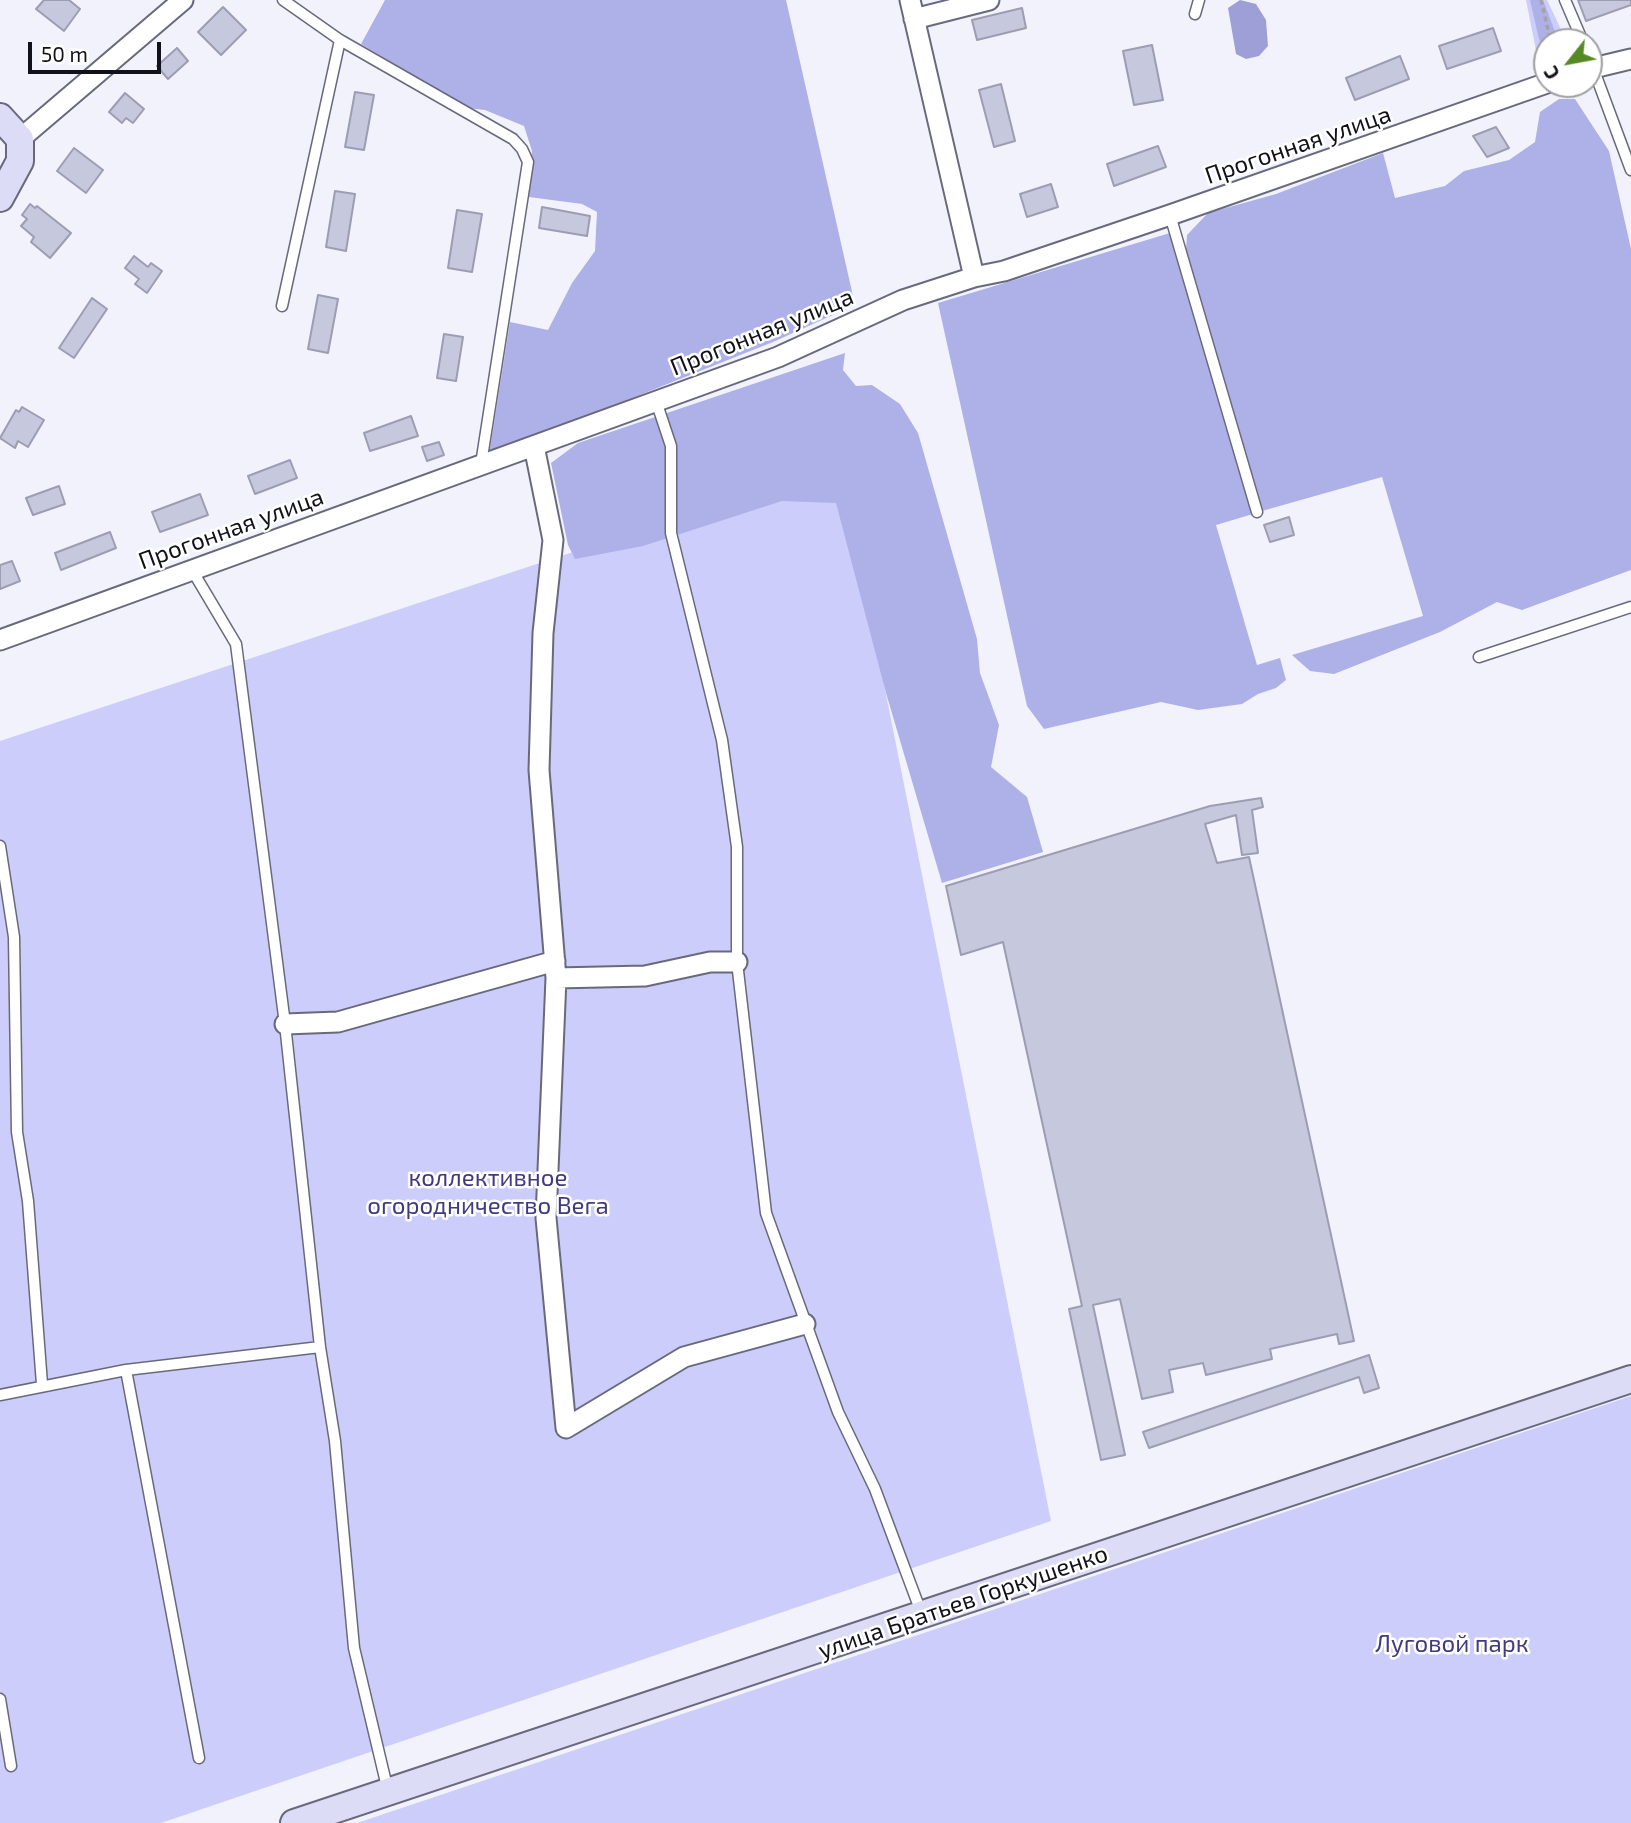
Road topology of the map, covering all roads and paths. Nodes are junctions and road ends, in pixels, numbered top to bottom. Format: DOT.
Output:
graph roads {
  1 [pos="183,0"];
  2 [pos="283,0"];
  3 [pos="989,0"];
  4 [pos="1199,0"];
  5 [pos="1541,0"];
  6 [pos="1565,0"];
  7 [pos="912,10"];
  8 [pos="1195,14"];
  9 [pos="1548,28"];
  10 [pos="1577,28"];
  11 [pos="340,40"];
  12 [pos="1631,59"];
  13 [pos="1603,63"];
  14 [pos="1533,88"];
  15 [pos="1602,98"];
  16 [pos="0,117"];
  17 [pos="20,139"];
  18 [pos="1631,170"];
  19 [pos="0,198"];
  20 [pos="1170,215"];
  21 [pos="974,277"];
  22 [pos="282,306"];
  23 [pos="656,401"];
  24 [pos="534,446"];
  25 [pos="481,464"];
  26 [pos="1257,512"];
  27 [pos="192,570"];
  28 [pos="1631,607"];
  29 [pos="0,640"];
  30 [pos="1479,657"];
  31 [pos="0,846"];
  32 [pos="737,962"];
  33 [pos="556,970"];
  34 [pos="285,1024"];
  35 [pos="805,1324"];
  36 [pos="320,1347"];
  37 [pos="126,1370"];
  38 [pos="1631,1379"];
  39 [pos="42,1384"];
  40 [pos="0,1395"];
  41 [pos="923,1616"];
  42 [pos="0,1699"];
  43 [pos="199,1758"];
  44 [pos="11,1766"];
  45 [pos="388,1791"];
  46 [pos="294,1823"];
  1 -- 17 [label="street"];
  2 -- 11 [label="lane"];
  3 -- 7 [label="street"];
  4 -- 8 [label="lane"];
  5 -- 9 [label="path"];
  6 -- 10 [label="lane"];
  7 -- 21 [label="street"];
  11 -- 22 [label="lane"];
  11 -- 25 [label="lane"];
  12 -- 13 [label="street"];
  14 -- 20 [label="street, Прогонная улица"];
  15 -- 18 [label="lane"];
  16 -- 17 [label="street"];
  17 -- 19 [label="street"];
  20 -- 21 [label="street, Прогонная улица"];
  20 -- 26 [label="lane"];
  21 -- 23 [label="street, Прогонная улица"];
  23 -- 24 [label="street, Прогонная улица"];
  23 -- 32 [label="lane"];
  24 -- 25 [label="street, Прогонная улица"];
  24 -- 33 [label="street"];
  25 -- 27 [label="street, Прогонная улица"];
  27 -- 29 [label="street, Прогонная улица"];
  27 -- 34 [label="lane"];
  28 -- 30 [label="lane"];
  31 -- 39 [label="lane"];
  32 -- 33 [label="street"];
  32 -- 35 [label="lane"];
  33 -- 34 [label="street"];
  33 -- 35 [label="street"];
  34 -- 36 [label="lane"];
  35 -- 41 [label="lane"];
  36 -- 37 [label="lane"];
  36 -- 45 [label="lane"];
  37 -- 39 [label="lane"];
  37 -- 43 [label="lane"];
  38 -- 41 [label="street, улица Братьев Горкушенко"];
  39 -- 40 [label="lane"];
  41 -- 45 [label="street, улица Братьев Горкушенко"];
  42 -- 44 [label="lane"];
  45 -- 46 [label="street, улица Братьев Горкушенко"];
}
